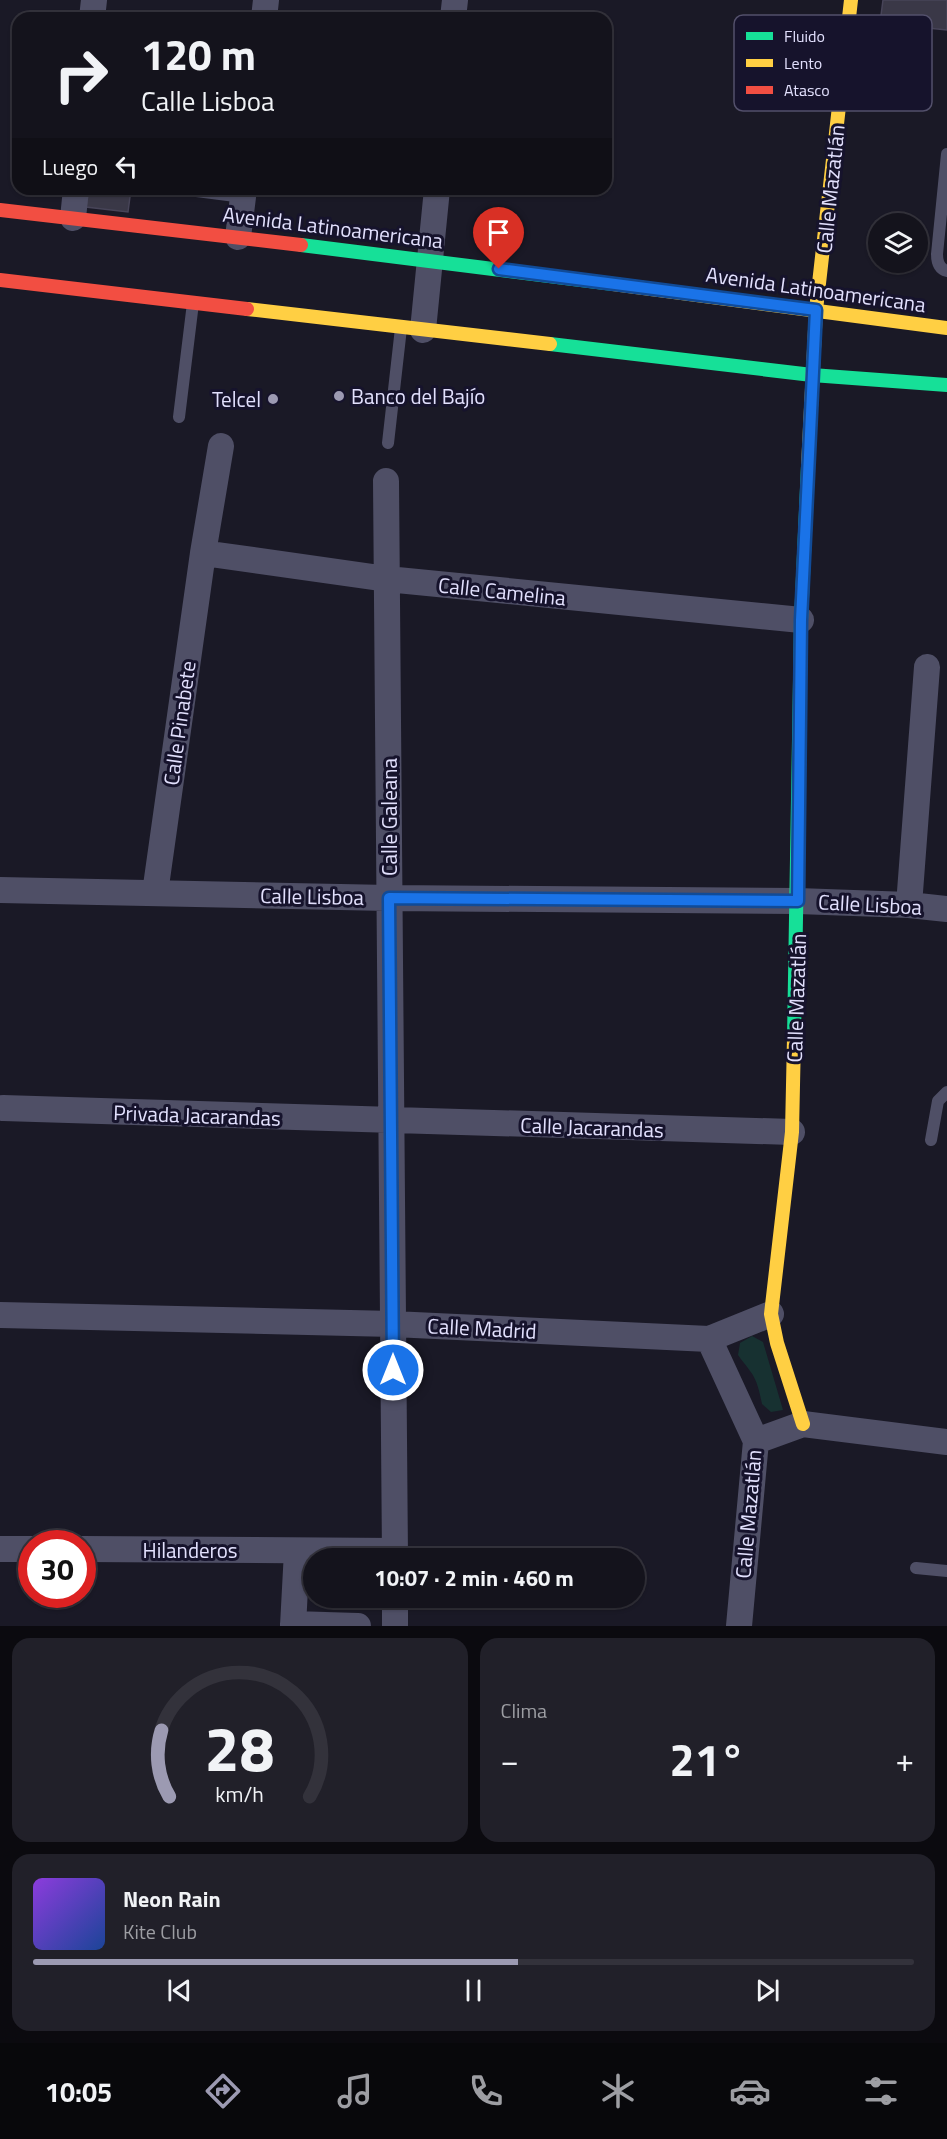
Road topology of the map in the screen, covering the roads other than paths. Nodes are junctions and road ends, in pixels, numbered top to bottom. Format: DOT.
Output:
graph roads {
  1 [pos="851,0"];
  2 [pos="849,15"];
  3 [pos="838,111"];
  4 [pos="947,154"];
  5 [pos="75,195"];
  6 [pos="243,195"];
  7 [pos="436,195"];
  8 [pos="0,210"];
  9 [pos="73,218"];
  10 [pos="238,237"];
  11 [pos="431,260"];
  12 [pos="947,271"];
  13 [pos="0,279"];
  14 [pos="193,303"];
  15 [pos="816,310"];
  16 [pos="947,328"];
  17 [pos="412,329"];
  18 [pos="812,375"];
  19 [pos="947,385"];
  20 [pos="179,417"];
  21 [pos="388,443"];
  22 [pos="221,446"];
  23 [pos="386,481"];
  24 [pos="203,554"];
  25 [pos="387,579"];
  26 [pos="801,620"];
  27 [pos="927,667"];
  28 [pos="0,890"];
  29 [pos="155,893"];
  30 [pos="389,898"];
  31 [pos="798,901"];
  32 [pos="909,905"];
  33 [pos="947,909"];
  34 [pos="947,1092"];
  35 [pos="3,1108"];
  36 [pos="391,1122"];
  37 [pos="792,1132"];
  38 [pos="931,1140"];
  39 [pos="771,1314"];
  40 [pos="0,1315"];
  41 [pos="393,1324"];
  42 [pos="709,1339"];
  43 [pos="803,1424"];
  44 [pos="756,1442"];
  45 [pos="947,1442"];
  46 [pos="395,1548"];
  47 [pos="0,1549"];
  48 [pos="18,1549"];
  49 [pos="96,1549"];
  50 [pos="297,1551"];
  51 [pos="303,1551"];
  52 [pos="916,1568"];
  53 [pos="947,1571"];
  54 [pos="395,1608"];
  55 [pos="293,1625"];
  56 [pos="358,1626"];
  57 [pos="395,1626"];
  58 [pos="739,1626"];
  1 -- 2 [label="main road, Calle Mazatlán"];
  3 -- 15 [label="main road, Calle Mazatlán"];
  4 -- 12 [label="lane"];
  5 -- 9 [label="street"];
  6 -- 10 [label="street"];
  7 -- 11 [label="street"];
  8 -- 9 [label="main road, Avenida Latinoamericana"];
  9 -- 10 [label="main road, Avenida Latinoamericana"];
  10 -- 11 [label="main road, Avenida Latinoamericana"];
  11 -- 15 [label="main road, Avenida Latinoamericana"];
  11 -- 17 [label="street"];
  13 -- 14 [label="main road"];
  14 -- 17 [label="main road"];
  14 -- 20 [label="lane"];
  15 -- 16 [label="main road, Avenida Latinoamericana"];
  15 -- 18 [label="main road, Calle Mazatlán"];
  17 -- 18 [label="main road"];
  17 -- 21 [label="lane"];
  18 -- 19 [label="main road"];
  18 -- 26 [label="main road, Calle Mazatlán"];
  22 -- 24 [label="street, Calle Pinabete"];
  23 -- 25 [label="street, Calle Galeana"];
  24 -- 25 [label="street, Calle Camelina"];
  24 -- 29 [label="street, Calle Pinabete"];
  25 -- 26 [label="street, Calle Camelina"];
  25 -- 30 [label="street, Calle Galeana"];
  26 -- 31 [label="main road, Calle Mazatlán"];
  27 -- 32 [label="street"];
  28 -- 29 [label="street, Calle Lisboa"];
  29 -- 30 [label="street, Calle Lisboa"];
  30 -- 31 [label="street, Calle Lisboa"];
  30 -- 36 [label="street, Calle Galeana"];
  31 -- 32 [label="street, Calle Lisboa"];
  31 -- 37 [label="main road, Calle Mazatlán"];
  32 -- 33 [label="street, Calle Lisboa"];
  34 -- 38 [label="lane"];
  35 -- 36 [label="street, Privada Jacarandas"];
  36 -- 37 [label="street, Calle Jacarandas"];
  36 -- 41 [label="street, Calle Galeana"];
  37 -- 39 [label="main road, Calle Mazatlán"];
  39 -- 42 [label="street, Calle Madrid"];
  39 -- 43 [label="main road"];
  40 -- 41 [label="street, Calle Madrid"];
  41 -- 42 [label="street, Calle Madrid"];
  41 -- 46 [label="street, Calle Galeana"];
  42 -- 44 [label="street, Calle Mazatlán"];
  43 -- 44 [label="street"];
  43 -- 45 [label="street"];
  44 -- 58 [label="street, Calle Mazatlán"];
  47 -- 48 [label="street"];
  49 -- 50 [label="street, Hilanderos"];
  50 -- 51 [label="street, Hilanderos"];
  50 -- 55 [label="street"];
  52 -- 53 [label="lane"];
  54 -- 57 [label="street"];
  55 -- 56 [label="street"];
}
